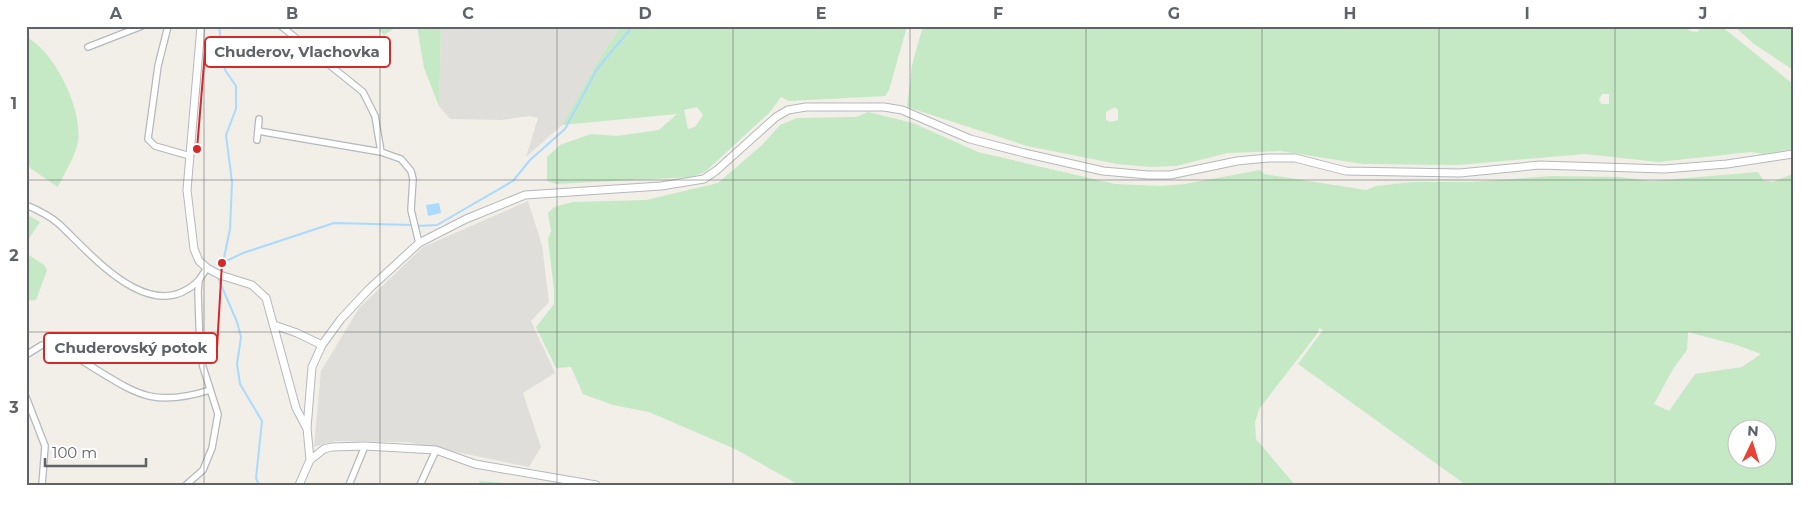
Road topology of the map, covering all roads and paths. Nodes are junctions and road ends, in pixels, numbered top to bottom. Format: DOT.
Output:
graph roads {
  1 [pos="142,26"];
  2 [pos="168,26"];
  3 [pos="201,26"];
  4 [pos="281,26"];
  5 [pos="88,47"];
  6 [pos="259,119"];
  7 [pos="258,131"];
  8 [pos="257,140"];
  9 [pos="381,152"];
  10 [pos="1793,154"];
  11 [pos="190,156"];
  12 [pos="26,205"];
  13 [pos="419,243"];
  14 [pos="207,268"];
  15 [pos="199,280"];
  16 [pos="274,325"];
  17 [pos="322,345"];
  18 [pos="26,356"];
  19 [pos="210,390"];
  20 [pos="26,397"];
  21 [pos="307,430"];
  22 [pos="365,446"];
  23 [pos="436,450"];
  24 [pos="310,460"];
  25 [pos="42,485"];
  26 [pos="186,485"];
  27 [pos="299,485"];
  28 [pos="350,485"];
  29 [pos="420,485"];
  30 [pos="596,485"];
  1 -- 5 [label="street"];
  2 -- 11 [label="street"];
  3 -- 11 [label="street"];
  4 -- 9 [label="street"];
  6 -- 7 [label="street"];
  7 -- 8 [label="street"];
  7 -- 9 [label="street"];
  9 -- 13 [label="street"];
  10 -- 13 [label="street"];
  11 -- 14 [label="street"];
  12 -- 15 [label="street"];
  13 -- 17 [label="street"];
  14 -- 15 [label="street"];
  14 -- 16 [label="street"];
  15 -- 19 [label="street"];
  16 -- 17 [label="street"];
  16 -- 21 [label="street"];
  17 -- 21 [label="street"];
  18 -- 19 [label="street"];
  19 -- 26 [label="street"];
  20 -- 25 [label="street"];
  21 -- 24 [label="street"];
  22 -- 23 [label="street"];
  22 -- 24 [label="street"];
  22 -- 28 [label="street"];
  23 -- 29 [label="street"];
  23 -- 30 [label="street"];
  24 -- 27 [label="street"];
}
